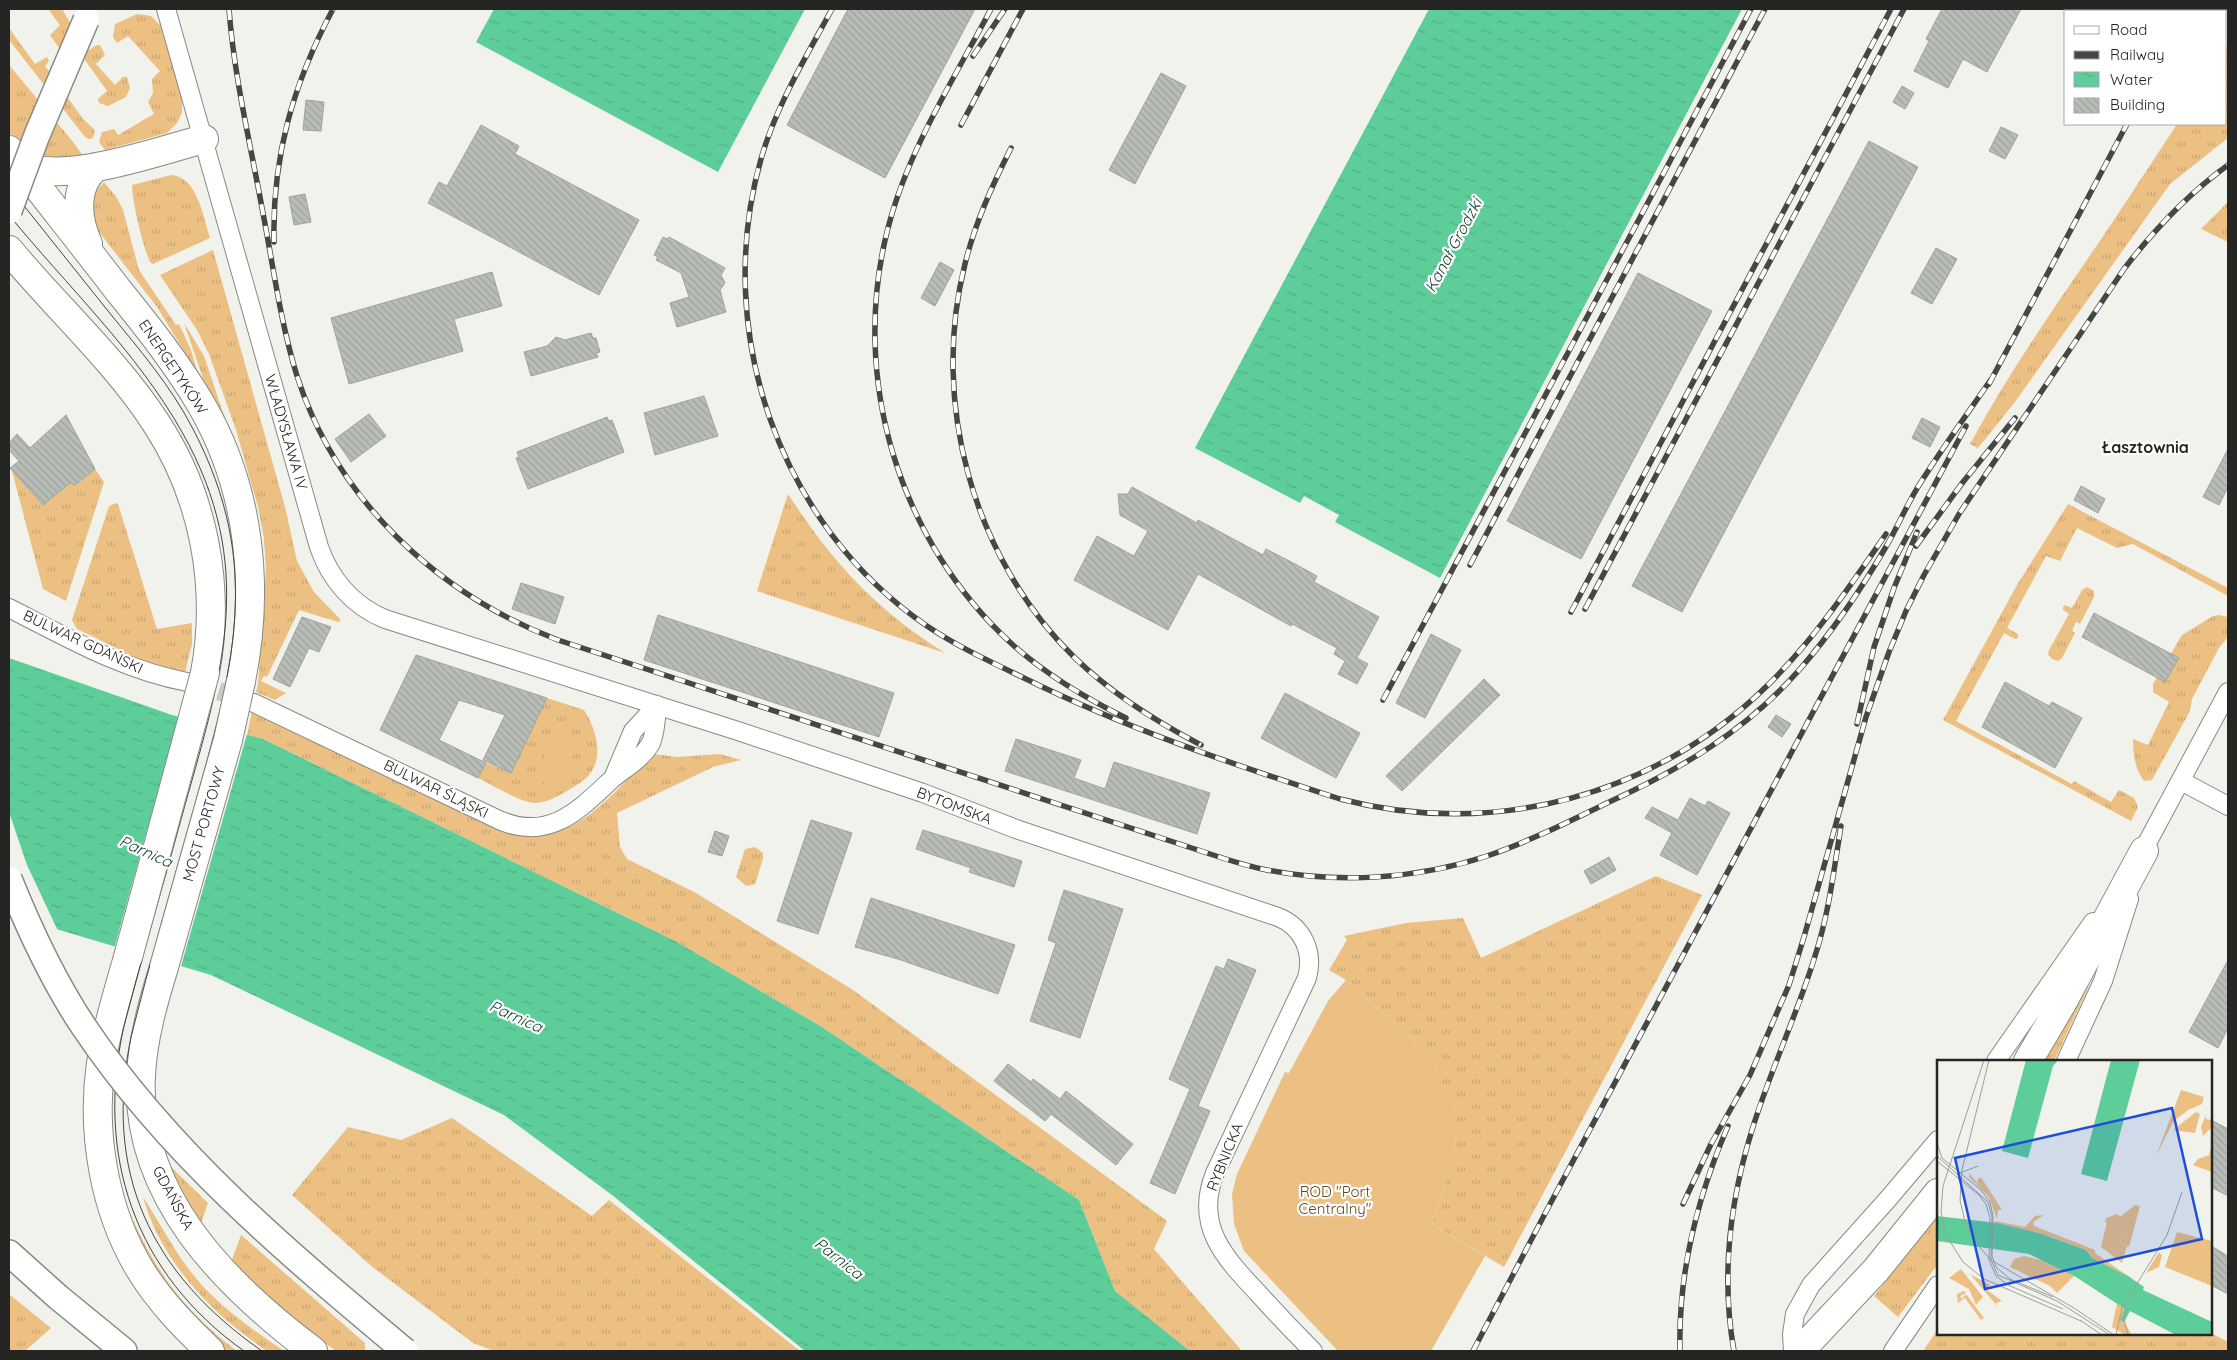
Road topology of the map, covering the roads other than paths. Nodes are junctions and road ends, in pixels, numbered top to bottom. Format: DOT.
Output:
graph roads {
  1 [pos="91,9"];
  2 [pos="166,9"];
  3 [pos="204,139"];
  4 [pos="13,156"];
  5 [pos="96,168"];
  6 [pos="9,211"];
  7 [pos="9,250"];
  8 [pos="103,271"];
  9 [pos="9,608"];
  10 [pos="196,677"];
  11 [pos="594,686"];
  12 [pos="248,692"];
  13 [pos="2228,692"];
  14 [pos="657,705"];
  15 [pos="2181,780"];
  16 [pos="2228,806"];
  17 [pos="2144,851"];
  18 [pos="9,879"];
  19 [pos="1304,940"];
  20 [pos="164,967"];
  21 [pos="1997,1060"];
  22 [pos="2029,1060"];
  23 [pos="2066,1060"];
  24 [pos="1937,1141"];
  25 [pos="1937,1195"];
  26 [pos="9,1253"];
  27 [pos="1937,1286"];
  28 [pos="124,1351"];
  29 [pos="210,1351"];
  30 [pos="313,1351"];
  31 [pos="405,1351"];
  32 [pos="1313,1351"];
  33 [pos="1793,1351"];
  34 [pos="1800,1351"];
  35 [pos="1893,1351"];
  1 -- 6 [label="main road, bridge"];
  2 -- 3 [label="street, WŁADYSŁAWA IV"];
  3 -- 5 [label="main road"];
  3 -- 11 [label="street, WŁADYSŁAWA IV"];
  4 -- 5 [label="main road"];
  4 -- 8 [label="main road, ENERGETYKÓW"];
  5 -- 8 [label="main road"];
  7 -- 10 [label="main road"];
  8 -- 12 [label="main road, ENERGETYKÓW"];
  9 -- 10 [label="street, BULWAR GDAŃSKI"];
  10 -- 29 [label="main road, bridge"];
  11 -- 14 [label="street, BYTOMSKA"];
  12 -- 14 [label="street, BULWAR ŚLĄSKI"];
  12 -- 20 [label="main road, MOST PORTOWY, bridge"];
  13 -- 15 [label="street"];
  14 -- 19 [label="street, BYTOMSKA"];
  15 -- 16 [label="street"];
  15 -- 17 [label="street"];
  17 -- 21 [label="street"];
  17 -- 22 [label="main road"];
  17 -- 23 [label="street"];
  18 -- 31 [label="main road, bridge"];
  19 -- 32 [label="street, RYBNICKA"];
  20 -- 30 [label="main road, GDAŃSKA"];
  24 -- 33 [label="street"];
  25 -- 34 [label="main road"];
  26 -- 28 [label="main road"];
  27 -- 35 [label="street"];
}
